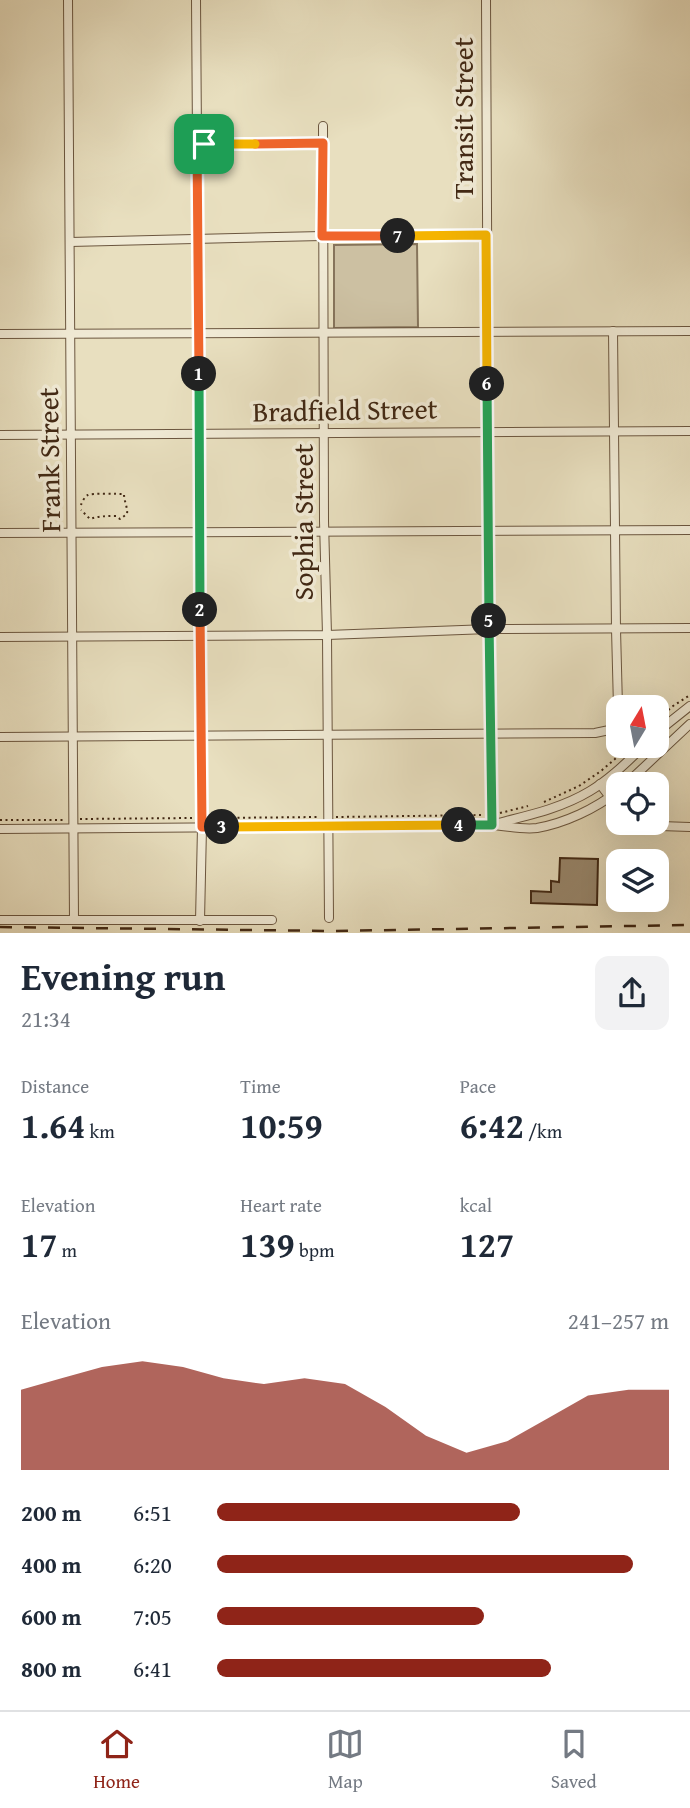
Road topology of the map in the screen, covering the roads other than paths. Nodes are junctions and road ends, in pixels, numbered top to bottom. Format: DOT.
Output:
graph roads {
  1 [pos="68,0"];
  2 [pos="196,0"];
  3 [pos="486,0"];
  4 [pos="323,126"];
  5 [pos="323,143"];
  6 [pos="197,144"];
  7 [pos="486,235"];
  8 [pos="322,236"];
  9 [pos="198,239"];
  10 [pos="70,242"];
  11 [pos="487,331"];
  12 [pos="613,331"];
  13 [pos="690,331"];
  14 [pos="0,334"];
  15 [pos="198,334"];
  16 [pos="324,334"];
  17 [pos="70,335"];
  18 [pos="690,430"];
  19 [pos="487,431"];
  20 [pos="615,432"];
  21 [pos="325,433"];
  22 [pos="71,434"];
  23 [pos="199,434"];
  24 [pos="0,435"];
  25 [pos="690,530"];
  26 [pos="488,531"];
  27 [pos="615,531"];
  28 [pos="325,532"];
  29 [pos="0,533"];
  30 [pos="199,533"];
  31 [pos="73,534"];
  32 [pos="690,628"];
  33 [pos="489,629"];
  34 [pos="615,629"];
  35 [pos="327,635"];
  36 [pos="200,636"];
  37 [pos="0,637"];
  38 [pos="73,637"];
  39 [pos="618,695"];
  40 [pos="690,706"];
  41 [pos="669,723"];
  42 [pos="690,724"];
  43 [pos="606,732"];
  44 [pos="490,733"];
  45 [pos="200,734"];
  46 [pos="326,734"];
  47 [pos="74,736"];
  48 [pos="0,737"];
  49 [pos="631,758"];
  50 [pos="639,772"];
  51 [pos="600,784"];
  52 [pos="606,793"];
  53 [pos="606,800"];
  54 [pos="492,825"];
  55 [pos="669,826"];
  56 [pos="202,827"];
  57 [pos="328,827"];
  58 [pos="690,827"];
  59 [pos="74,828"];
  60 [pos="0,829"];
  61 [pos="329,918"];
  62 [pos="74,919"];
  63 [pos="0,920"];
  64 [pos="272,920"];
  65 [pos="200,921"];
  1 -- 10 [label="street, Frank Street"];
  2 -- 6 [label="street"];
  3 -- 7 [label="street, Transit Street"];
  4 -- 5 [label="street, Sophia Street"];
  5 -- 6 [label="street"];
  5 -- 8 [label="street, Sophia Street"];
  6 -- 9 [label="street"];
  7 -- 8 [label="street"];
  7 -- 11 [label="street, Transit Street"];
  8 -- 9 [label="street"];
  8 -- 16 [label="street, Sophia Street"];
  9 -- 10 [label="street"];
  9 -- 15 [label="street"];
  10 -- 17 [label="street, Frank Street"];
  11 -- 12 [label="street"];
  11 -- 16 [label="street"];
  11 -- 19 [label="street, Transit Street"];
  12 -- 13 [label="street"];
  12 -- 20 [label="street"];
  14 -- 17 [label="street"];
  15 -- 16 [label="street"];
  15 -- 17 [label="street"];
  15 -- 23 [label="street"];
  16 -- 21 [label="street, Sophia Street"];
  17 -- 22 [label="street, Frank Street"];
  18 -- 20 [label="street, Bradfield Street"];
  19 -- 20 [label="street, Bradfield Street"];
  19 -- 21 [label="street, Bradfield Street"];
  19 -- 26 [label="street, Transit Street"];
  20 -- 27 [label="street"];
  21 -- 23 [label="street, Bradfield Street"];
  21 -- 28 [label="street, Sophia Street"];
  22 -- 23 [label="street, Bradfield Street"];
  22 -- 24 [label="street, Bradfield Street"];
  22 -- 31 [label="street, Frank Street"];
  23 -- 30 [label="street"];
  25 -- 27 [label="street"];
  26 -- 27 [label="street"];
  26 -- 28 [label="street"];
  26 -- 33 [label="street, Transit Street"];
  27 -- 34 [label="street"];
  28 -- 30 [label="street"];
  28 -- 35 [label="street, Sophia Street"];
  29 -- 31 [label="street"];
  30 -- 31 [label="street"];
  30 -- 36 [label="street"];
  31 -- 38 [label="street, Frank Street"];
  32 -- 34 [label="street"];
  33 -- 34 [label="street"];
  33 -- 35 [label="street"];
  33 -- 44 [label="street, Transit Street"];
  34 -- 39 [label="street"];
  35 -- 36 [label="street"];
  35 -- 46 [label="street, Sophia Street"];
  36 -- 38 [label="street"];
  36 -- 45 [label="street"];
  37 -- 38 [label="street"];
  38 -- 47 [label="street, Frank Street"];
  40 -- 41 [label="street"];
  42 -- 50 [label="street"];
  43 -- 44 [label="street"];
  44 -- 46 [label="street"];
  44 -- 54 [label="street, Transit Street"];
  45 -- 46 [label="street"];
  45 -- 47 [label="street"];
  45 -- 56 [label="street"];
  46 -- 57 [label="street, Sophia Street"];
  47 -- 48 [label="street"];
  47 -- 59 [label="street, Frank Street"];
  49 -- 51 [label="street"];
  51 -- 52 [label="street"];
  51 -- 54 [label="street"];
  53 -- 54 [label="street"];
  54 -- 57 [label="street"];
  55 -- 58 [label="street"];
  56 -- 57 [label="street"];
  56 -- 59 [label="street"];
  56 -- 65 [label="street"];
  57 -- 61 [label="street, Sophia Street"];
  59 -- 60 [label="street"];
  59 -- 62 [label="street, Frank Street"];
  62 -- 63 [label="street"];
  62 -- 65 [label="street"];
  64 -- 65 [label="street"];
}
